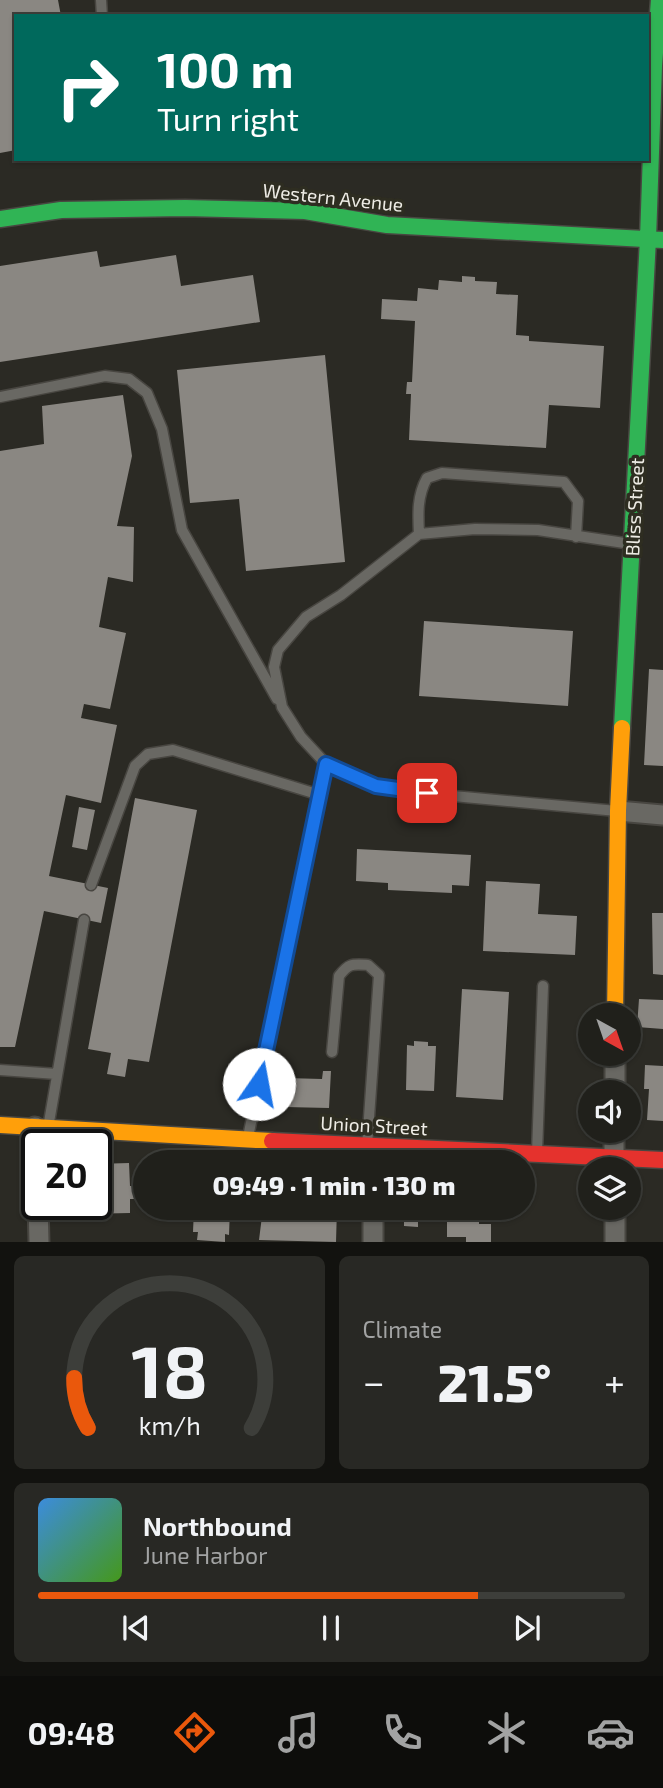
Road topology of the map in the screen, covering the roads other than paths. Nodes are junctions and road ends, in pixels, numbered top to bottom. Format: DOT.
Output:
graph roads {
  1 [pos="659,0"];
  2 [pos="658,63"];
  3 [pos="650,118"];
  4 [pos="0,219"];
  5 [pos="655,239"];
  6 [pos="0,397"];
  7 [pos="419,534"];
  8 [pos="576,537"];
  9 [pos="632,544"];
  10 [pos="282,707"];
  11 [pos="326,764"];
  12 [pos="320,795"];
  13 [pos="618,811"];
  14 [pos="663,815"];
  15 [pos="91,885"];
  16 [pos="84,920"];
  17 [pos="543,986"];
  18 [pos="615,1003"];
  19 [pos="332,1052"];
  20 [pos="0,1070"];
  21 [pos="57,1074"];
  22 [pos="0,1125"];
  23 [pos="41,1128"];
  24 [pos="247,1139"];
  25 [pos="352,1150"];
  26 [pos="371,1150"];
  27 [pos="537,1154"];
  28 [pos="578,1159"];
  29 [pos="663,1160"];
  30 [pos="641,1161"];
  31 [pos="39,1220"];
  32 [pos="373,1220"];
  33 [pos="615,1220"];
  34 [pos="40,1242"];
  35 [pos="373,1242"];
  36 [pos="615,1242"];
  1 -- 2 [label="street, Bliss Street"];
  2 -- 3 [label="street, Bliss Street"];
  3 -- 5 [label="street, Bliss Street"];
  4 -- 5 [label="street, Western Avenue"];
  5 -- 9 [label="street, Bliss Street"];
  6 -- 10 [label="lane"];
  7 -- 8 [label="lane"];
  7 -- 8 [label="lane"];
  7 -- 10 [label="lane"];
  8 -- 9 [label="lane"];
  9 -- 13 [label="street, Bliss Street"];
  10 -- 11 [label="lane"];
  11 -- 12 [label="lane"];
  11 -- 13 [label="lane"];
  12 -- 15 [label="lane"];
  12 -- 24 [label="lane"];
  13 -- 14 [label="street"];
  13 -- 18 [label="street, Bliss Street"];
  16 -- 21 [label="lane"];
  17 -- 27 [label="lane"];
  19 -- 26 [label="lane"];
  20 -- 21 [label="lane"];
  21 -- 23 [label="lane"];
  22 -- 23 [label="street, Union Street"];
  23 -- 24 [label="street, Union Street"];
  24 -- 25 [label="street, Union Street"];
  27 -- 28 [label="street, Union Street"];
  29 -- 30 [label="street, Union Street"];
  31 -- 34 [label="street"];
  32 -- 35 [label="street"];
  33 -- 36 [label="street"];
}
